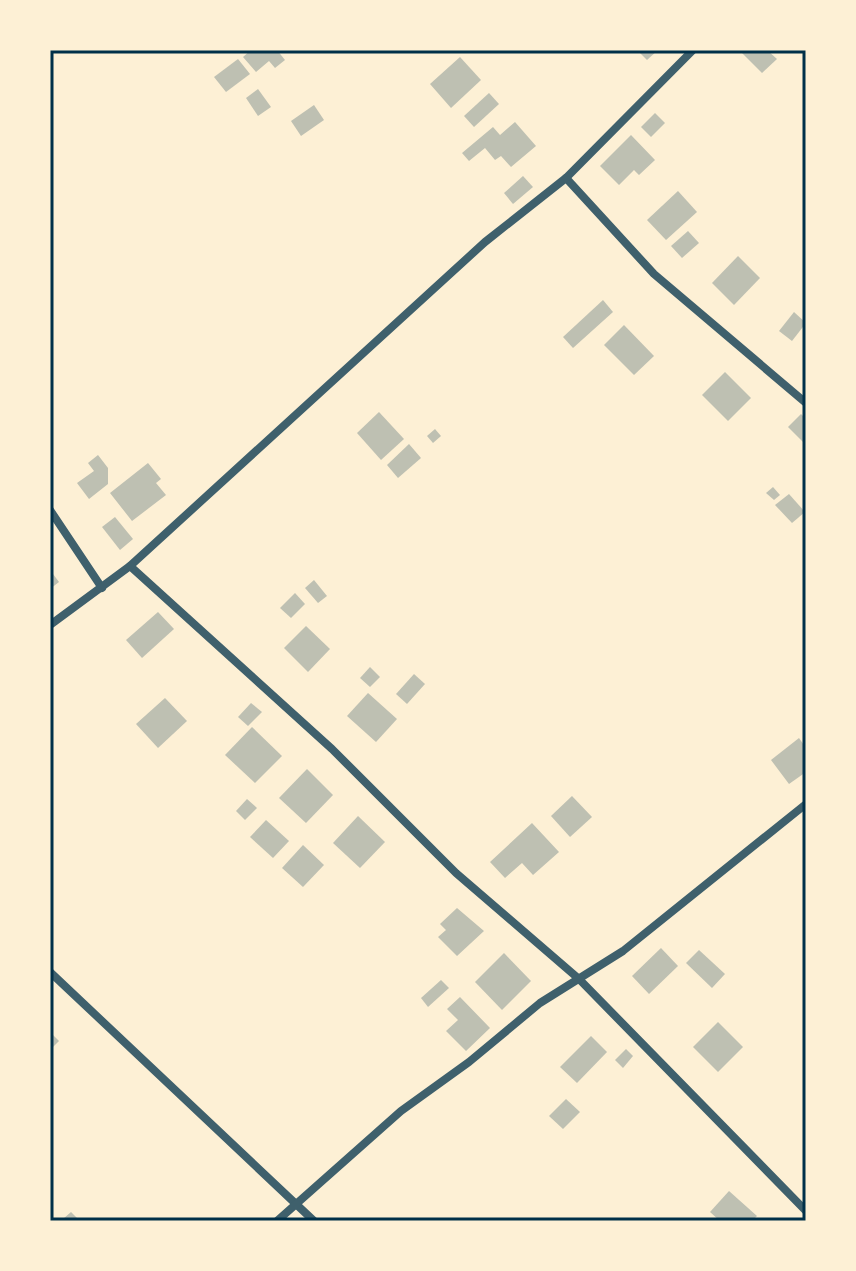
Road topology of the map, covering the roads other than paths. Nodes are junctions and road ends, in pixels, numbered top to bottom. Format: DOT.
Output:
graph roads {
  1 [pos="693,50"];
  2 [pos="566,178"];
  3 [pos="806,403"];
  4 [pos="50,510"];
  5 [pos="130,566"];
  6 [pos="102,588"];
  7 [pos="50,625"];
  8 [pos="806,804"];
  9 [pos="50,972"];
  10 [pos="579,979"];
  11 [pos="295,1205"];
  12 [pos="806,1211"];
  13 [pos="277,1221"];
  14 [pos="314,1221"];
  1 -- 2 [label="street"];
  2 -- 3 [label="street"];
  2 -- 5 [label="street"];
  4 -- 6 [label="street"];
  5 -- 6 [label="street"];
  5 -- 10 [label="street"];
  6 -- 7 [label="street"];
  8 -- 10 [label="street"];
  9 -- 11 [label="street"];
  10 -- 11 [label="street"];
  10 -- 12 [label="street"];
  11 -- 13 [label="street"];
  11 -- 14 [label="street"];
}
